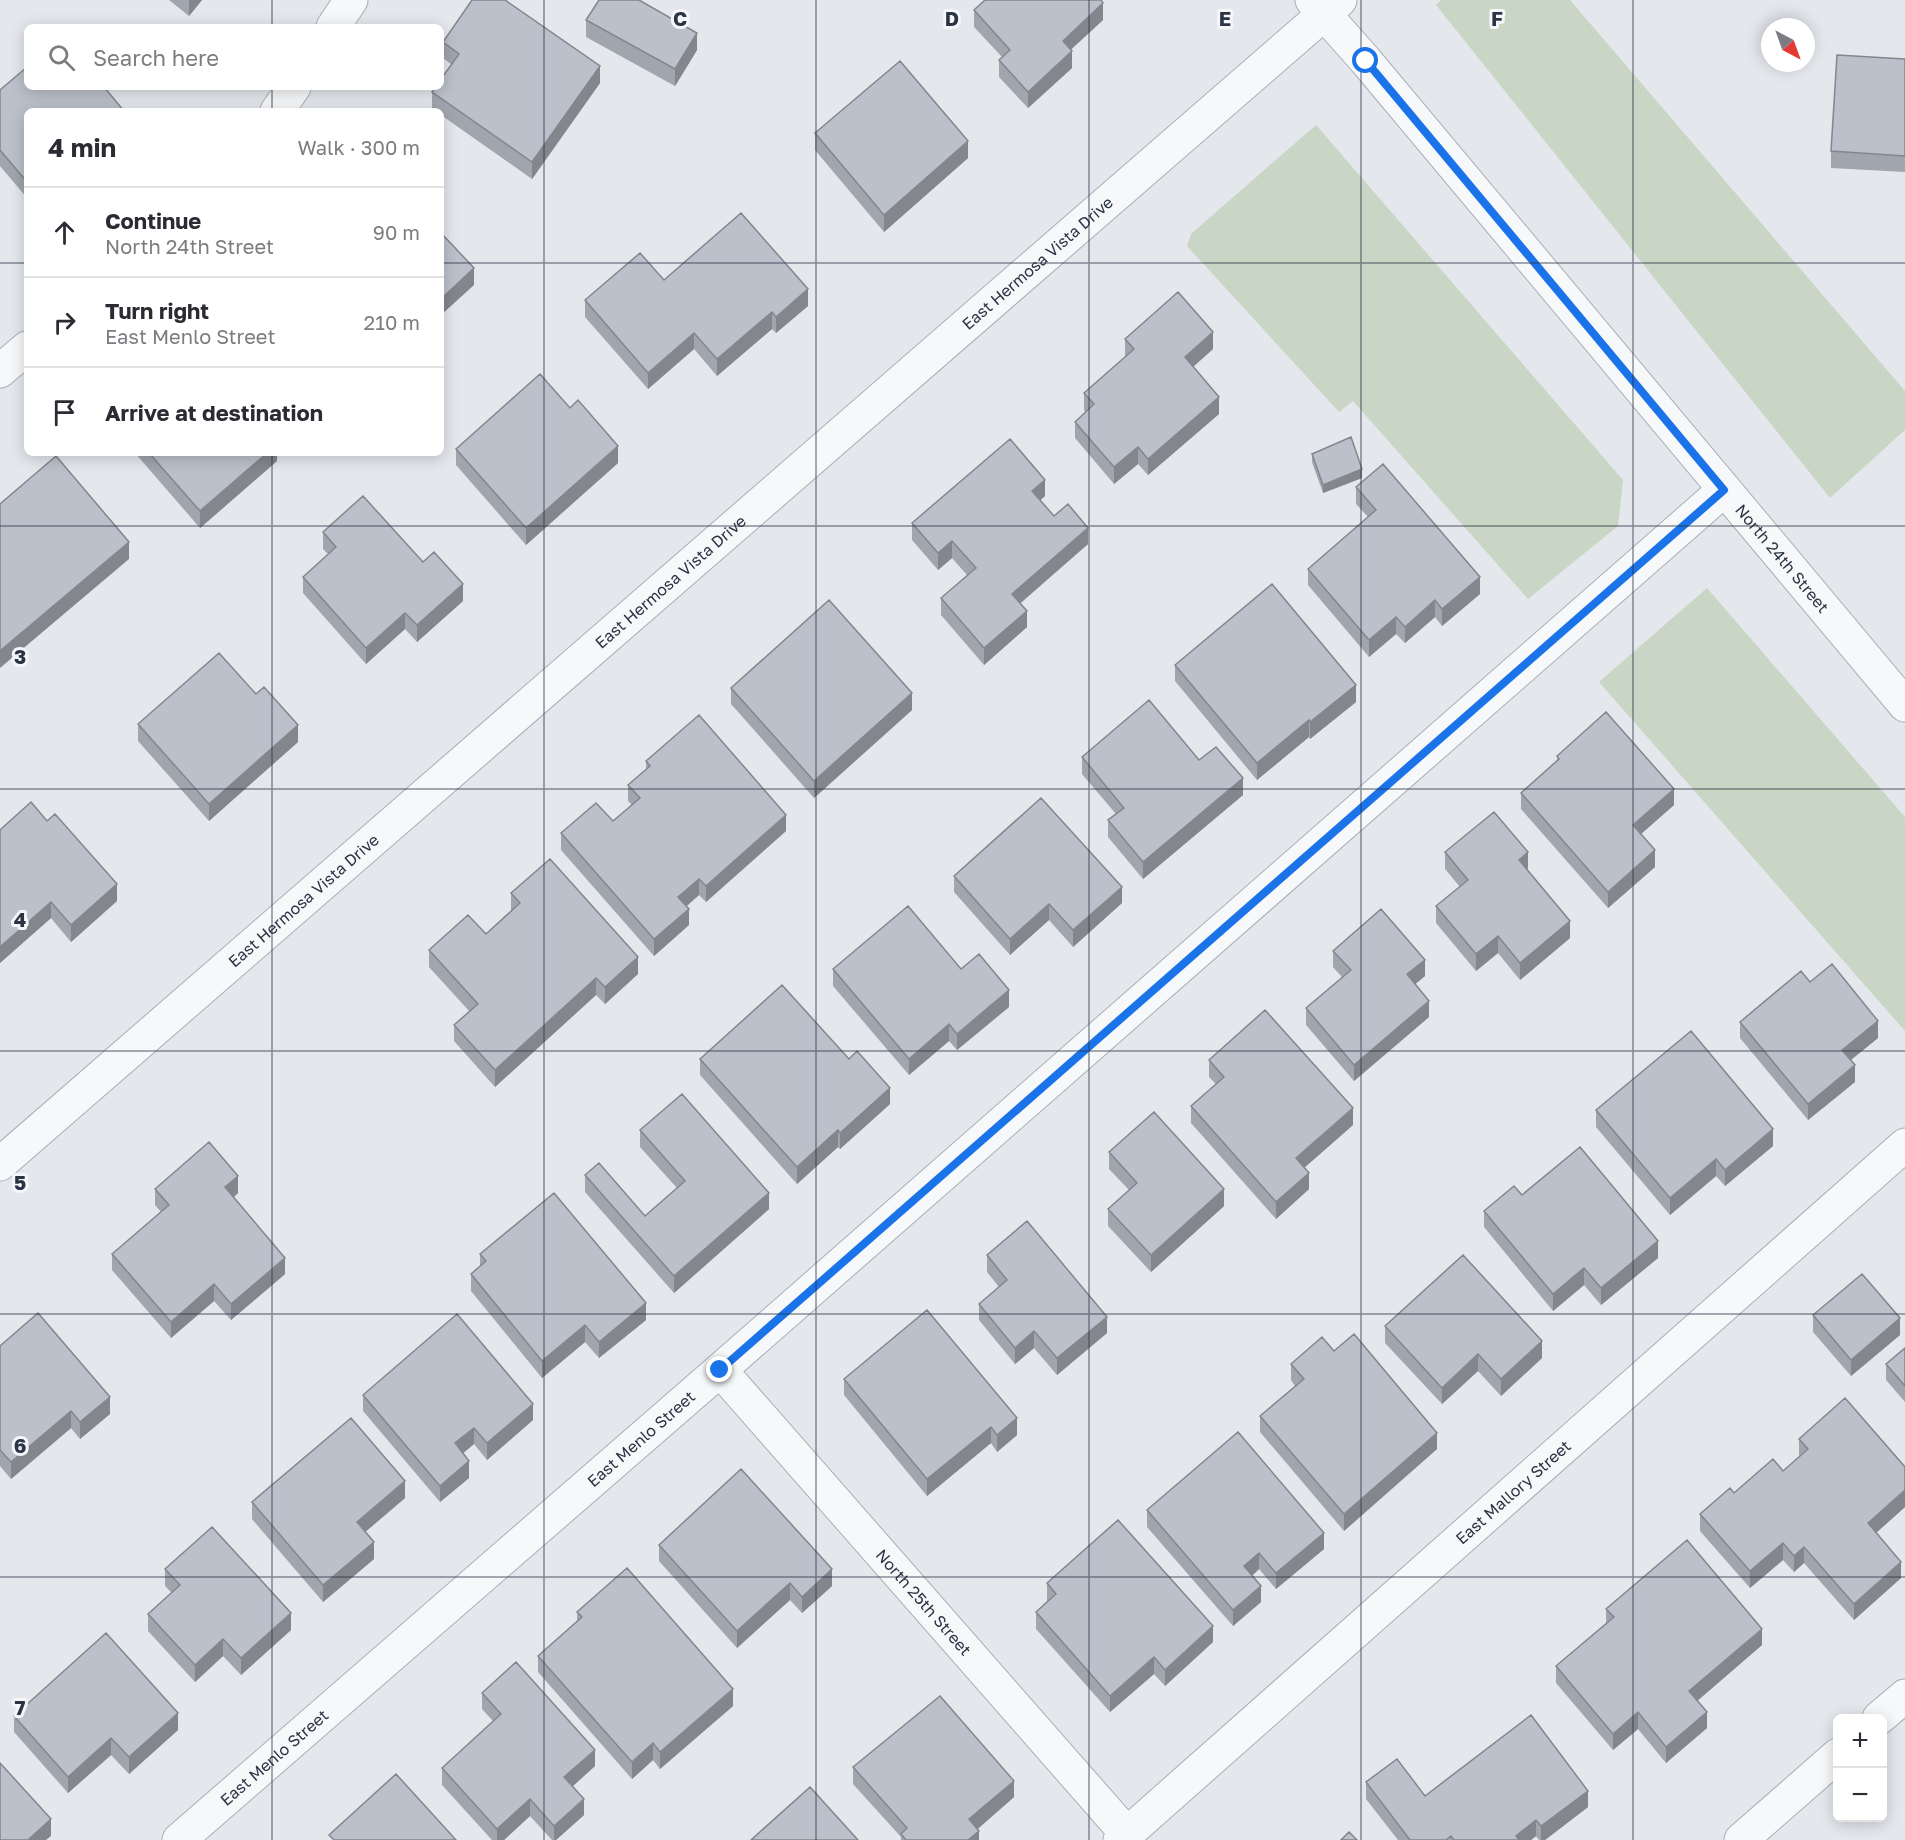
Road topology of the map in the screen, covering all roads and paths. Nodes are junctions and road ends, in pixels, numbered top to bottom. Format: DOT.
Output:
graph roads {
  1 [pos="351,0"];
  2 [pos="1325,5"];
  3 [pos="335,24"];
  4 [pos="292,90"];
  5 [pos="279,108"];
  6 [pos="24,351"];
  7 [pos="0,371"];
  8 [pos="1724,490"];
  9 [pos="1905,705"];
  10 [pos="1905,1145"];
  11 [pos="0,1164"];
  12 [pos="720,1370"];
  13 [pos="1905,1696"];
  14 [pos="1885,1714"];
  15 [pos="1833,1759"];
  16 [pos="1124,1837"];
  17 [pos="179,1840"];
  18 [pos="1741,1840"];
  1 -- 3 [label="street"];
  2 -- 8 [label="street, North 24th Street"];
  2 -- 11 [label="street, East Hermosa Vista Drive"];
  4 -- 5 [label="street"];
  6 -- 7 [label="street"];
  8 -- 9 [label="street, North 24th Street"];
  8 -- 12 [label="street, East Menlo Street"];
  10 -- 16 [label="street, East Mallory Street"];
  12 -- 16 [label="street, North 25th Street"];
  12 -- 17 [label="street, East Menlo Street"];
  13 -- 14 [label="street"];
  15 -- 18 [label="street"];
}
